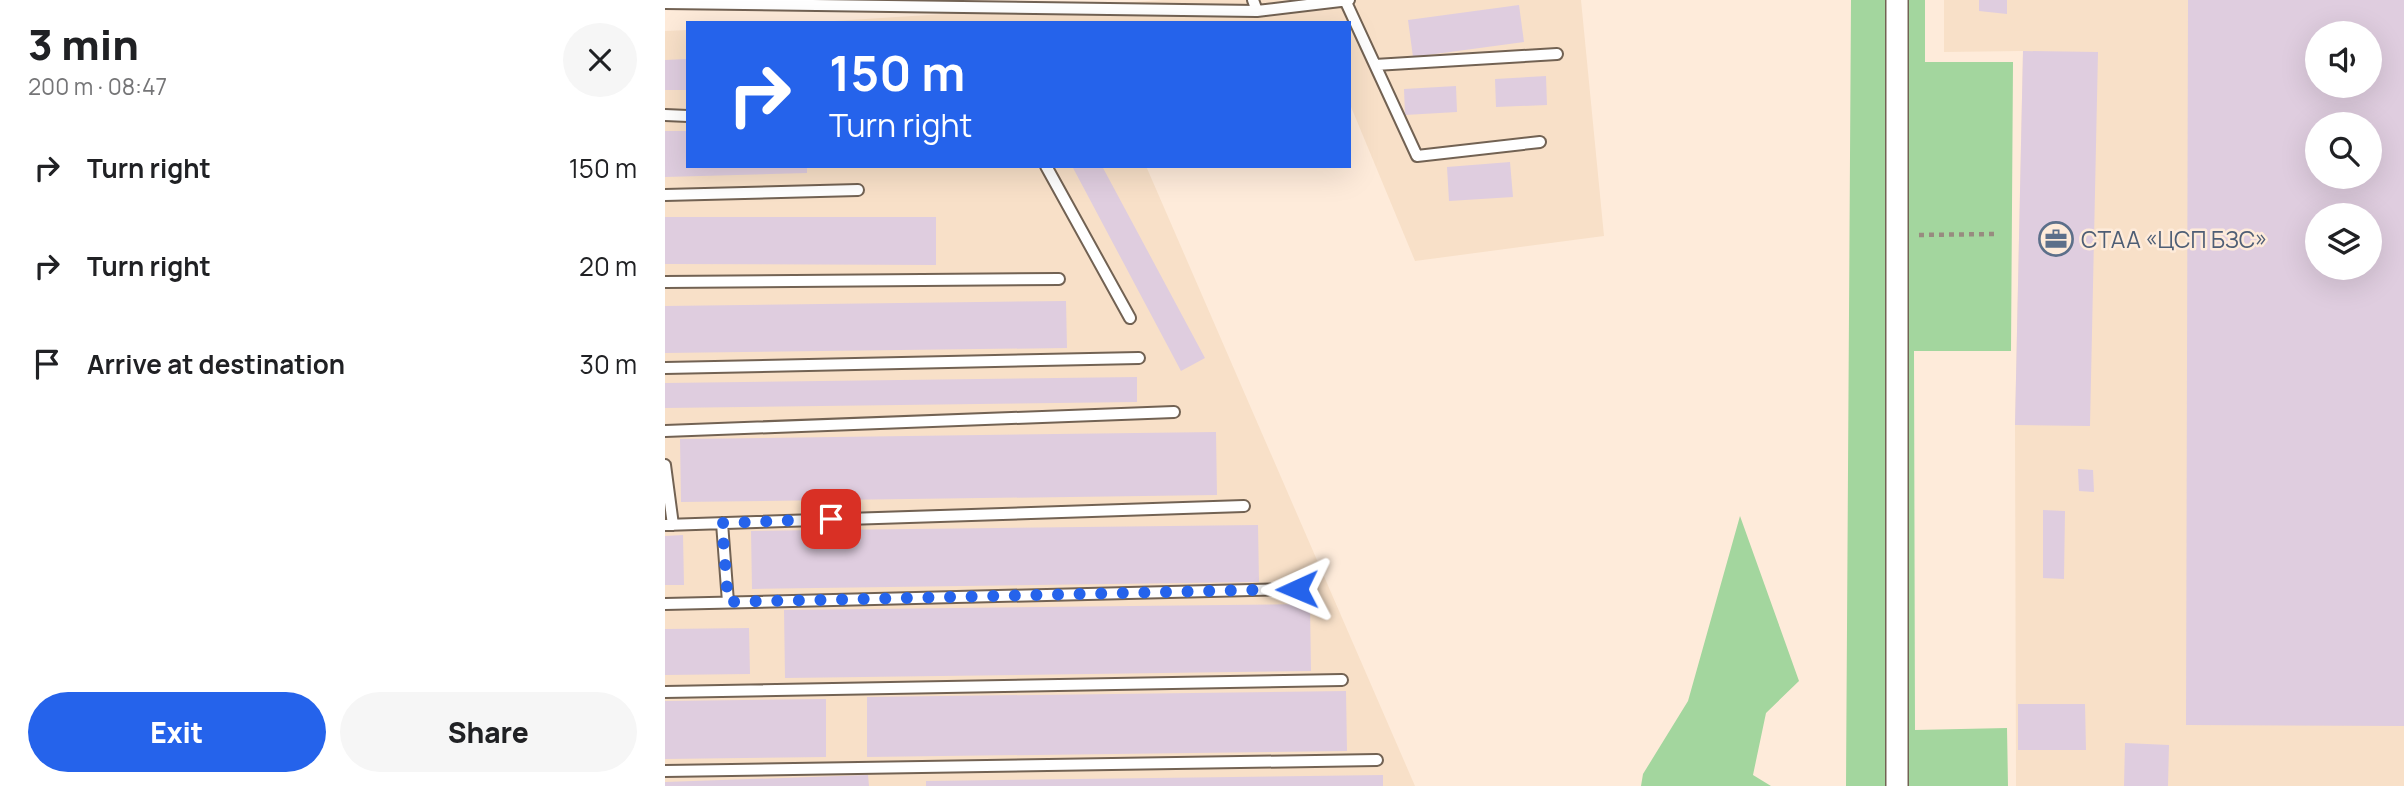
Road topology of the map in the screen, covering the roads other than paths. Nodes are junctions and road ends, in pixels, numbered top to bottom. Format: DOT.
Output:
graph roads {
  1 [pos="1347,0"];
  2 [pos="1897,0"];
  3 [pos="665,4"];
  4 [pos="1255,5"];
  5 [pos="1557,54"];
  6 [pos="1375,65"];
  7 [pos="665,115"];
  8 [pos="686,116"];
  9 [pos="1540,142"];
  10 [pos="1047,168"];
  11 [pos="858,190"];
  12 [pos="665,195"];
  13 [pos="1059,279"];
  14 [pos="665,282"];
  15 [pos="1130,318"];
  16 [pos="1139,358"];
  17 [pos="665,368"];
  18 [pos="1174,412"];
  19 [pos="665,431"];
  20 [pos="665,465"];
  21 [pos="1244,506"];
  22 [pos="722,523"];
  23 [pos="669,525"];
  24 [pos="1297,589"];
  25 [pos="728,602"];
  26 [pos="665,604"];
  27 [pos="1342,680"];
  28 [pos="665,692"];
  29 [pos="1377,760"];
  30 [pos="665,771"];
  31 [pos="1897,786"];
  1 -- 4 [label="lane"];
  1 -- 6 [label="lane"];
  2 -- 31 [label="street"];
  3 -- 4 [label="lane"];
  5 -- 6 [label="lane"];
  6 -- 9 [label="lane"];
  7 -- 8 [label="lane"];
  10 -- 15 [label="lane"];
  11 -- 12 [label="lane"];
  13 -- 14 [label="lane"];
  16 -- 17 [label="lane"];
  18 -- 19 [label="lane"];
  20 -- 23 [label="lane"];
  21 -- 22 [label="lane"];
  22 -- 23 [label="lane"];
  22 -- 25 [label="lane"];
  24 -- 25 [label="lane"];
  25 -- 26 [label="lane"];
  27 -- 28 [label="lane"];
  29 -- 30 [label="lane"];
}
